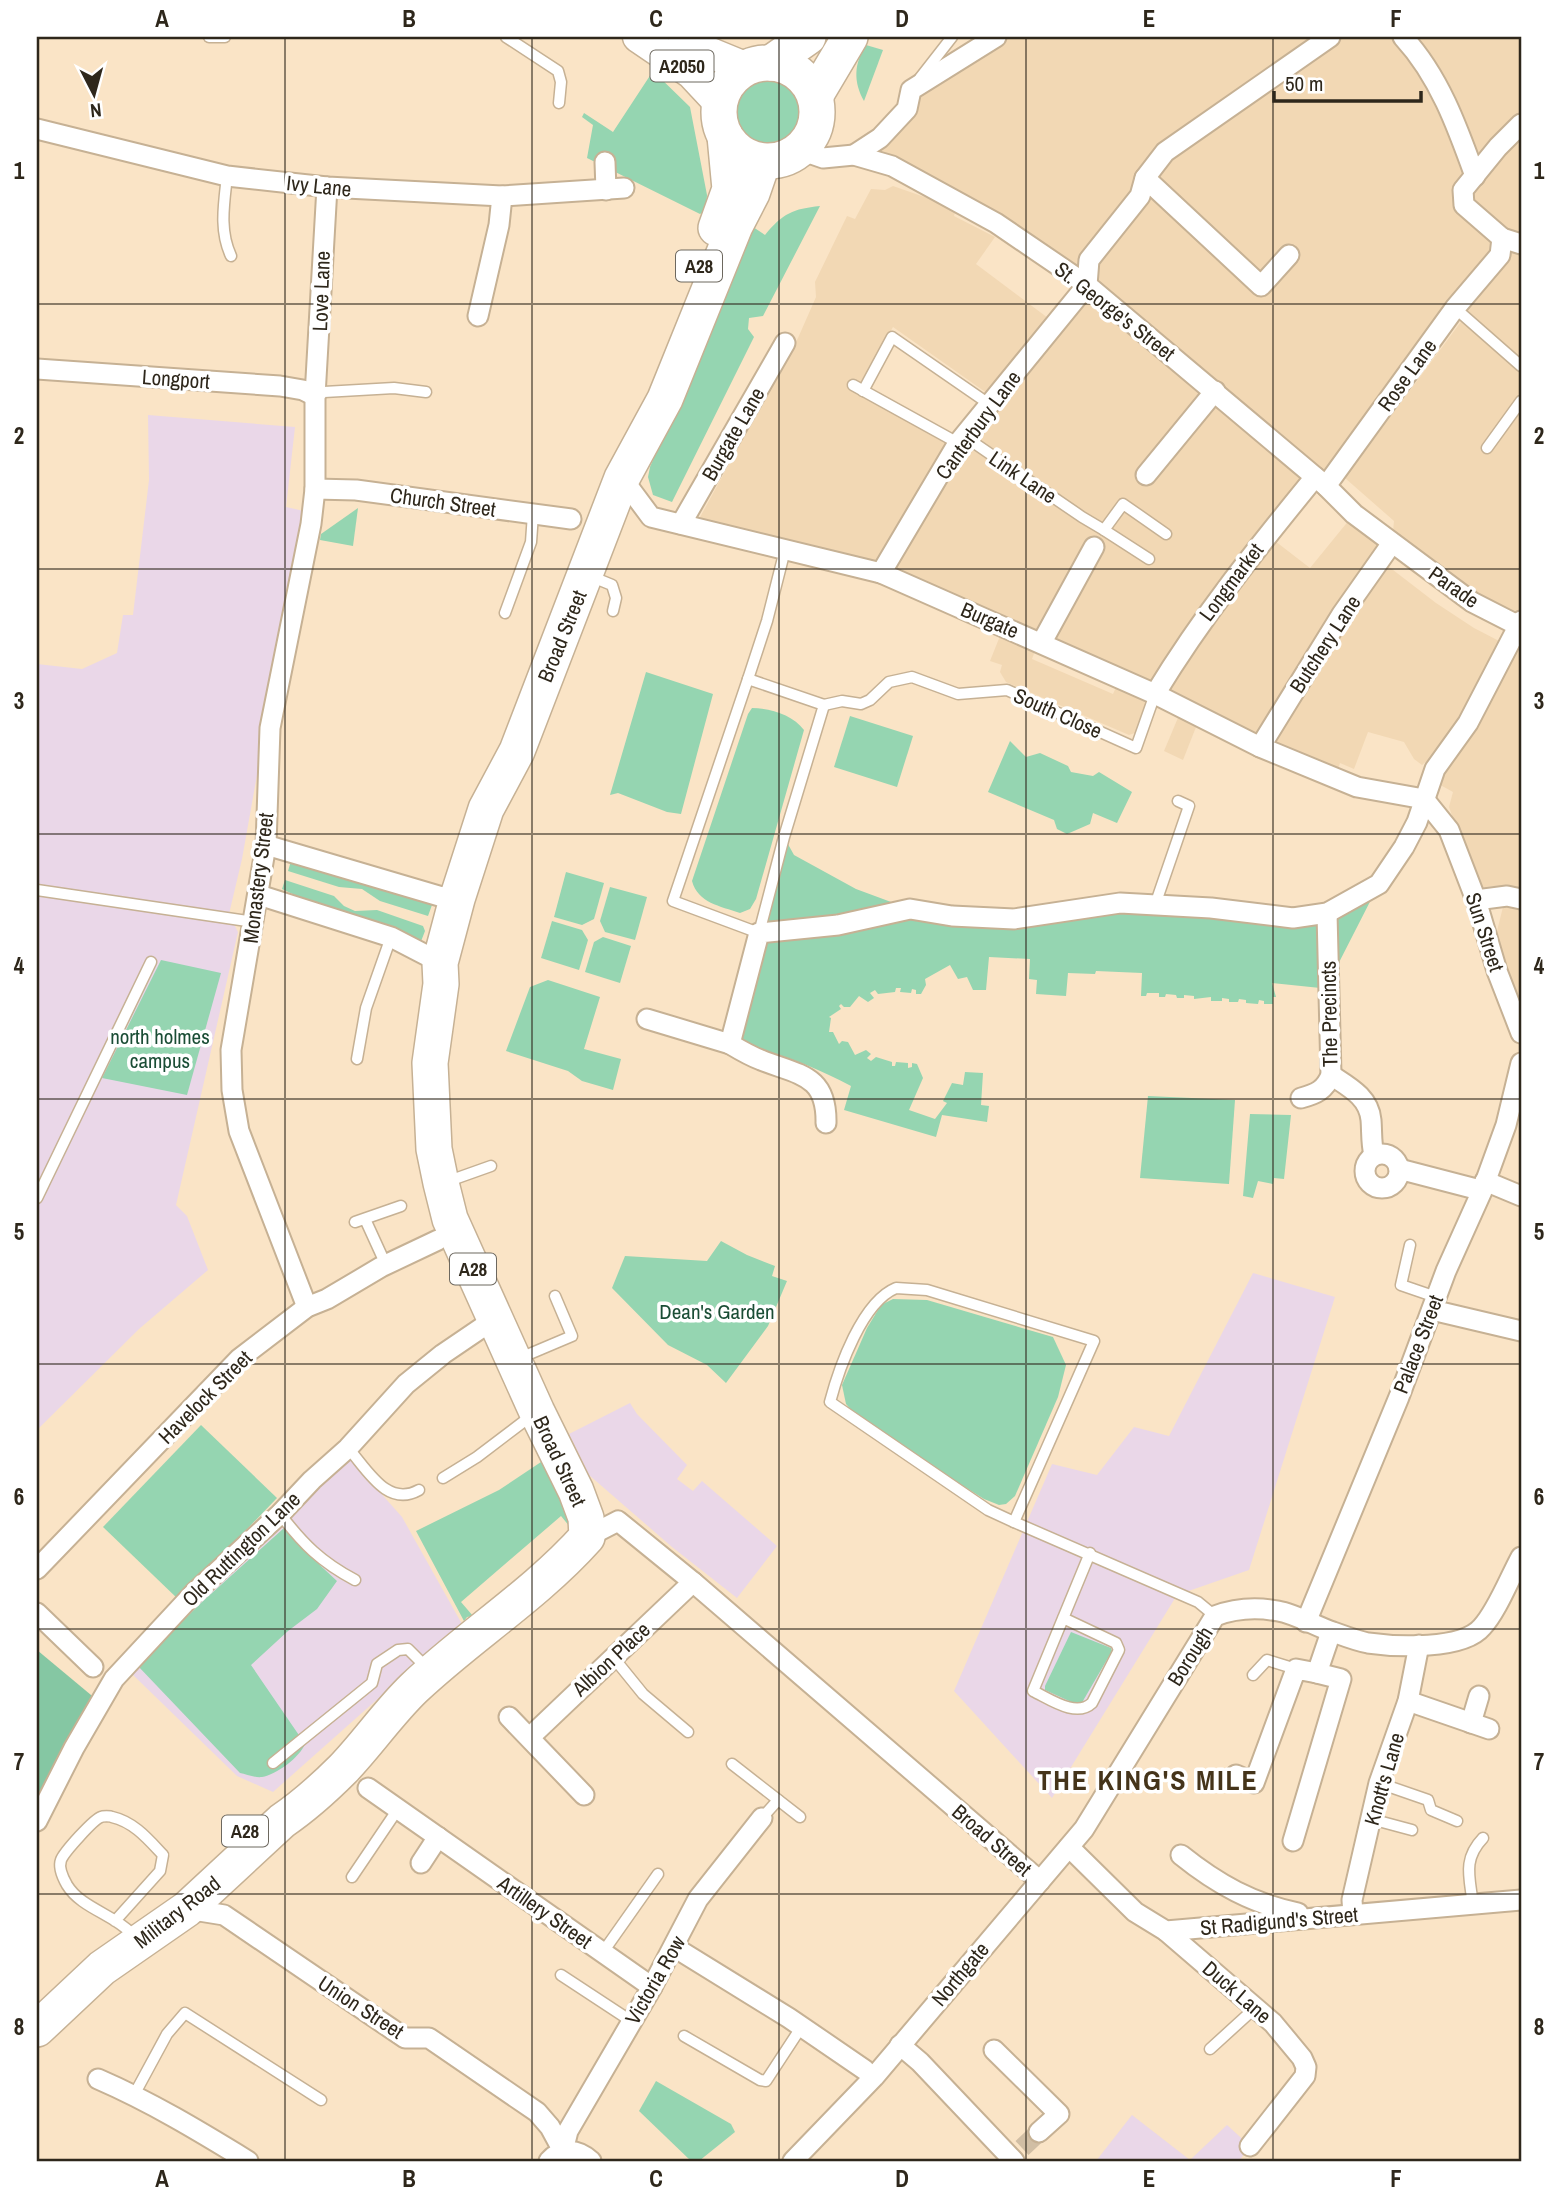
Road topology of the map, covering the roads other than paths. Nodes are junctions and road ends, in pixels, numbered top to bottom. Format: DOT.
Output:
graph roads {
  1 [pos="209,37"];
  2 [pos="225,37"];
  3 [pos="506,37"];
  4 [pos="638,37"];
  5 [pos="683,37"];
  6 [pos="808,37"];
  7 [pos="850,37"];
  8 [pos="952,37"];
  9 [pos="996,37"];
  10 [pos="1330,37"];
  11 [pos="1403,37"];
  12 [pos="759,65"];
  13 [pos="911,90"];
  14 [pos="815,96"];
  15 [pos="559,103"];
  16 [pos="722,120"];
  17 [pos="1521,124"];
  18 [pos="44,132"];
  19 [pos="800,150"];
  20 [pos="854,155"];
  21 [pos="762,161"];
  22 [pos="605,162"];
  23 [pos="228,176"];
  24 [pos="1475,176"];
  25 [pos="1145,178"];
  26 [pos="327,187"];
  27 [pos="502,196"];
  28 [pos="1502,238"];
  29 [pos="1521,244"];
  30 [pos="1289,256"];
  31 [pos="231,257"];
  32 [pos="1087,285"];
  33 [pos="1455,308"];
  34 [pos="478,316"];
  35 [pos="785,343"];
  36 [pos="1521,366"];
  37 [pos="37,369"];
  38 [pos="853,386"];
  39 [pos="863,391"];
  40 [pos="1214,391"];
  41 [pos="426,392"];
  42 [pos="315,397"];
  43 [pos="1521,401"];
  44 [pos="989,404"];
  45 [pos="961,440"];
  46 [pos="1487,448"];
  47 [pos="627,467"];
  48 [pos="1146,475"];
  49 [pos="1321,481"];
  50 [pos="315,489"];
  51 [pos="533,514"];
  52 [pos="571,519"];
  53 [pos="681,524"];
  54 [pos="1166,534"];
  55 [pos="1099,538"];
  56 [pos="1392,543"];
  57 [pos="785,550"];
  58 [pos="1149,559"];
  59 [pos="881,573"];
  60 [pos="586,575"];
  61 [pos="613,611"];
  62 [pos="505,613"];
  63 [pos="1520,625"];
  64 [pos="1042,642"];
  65 [pos="748,679"];
  66 [pos="1153,702"];
  67 [pos="824,705"];
  68 [pos="1260,747"];
  69 [pos="517,751"];
  70 [pos="1424,799"];
  71 [pos="1178,801"];
  72 [pos="266,845"];
  73 [pos="37,890"];
  74 [pos="259,895"];
  75 [pos="457,899"];
  76 [pos="1521,899"];
  77 [pos="1476,900"];
  78 [pos="1155,905"];
  79 [pos="1327,913"];
  80 [pos="254,922"];
  81 [pos="759,933"];
  82 [pos="391,937"];
  83 [pos="151,962"];
  84 [pos="445,972"];
  85 [pos="647,1018"];
  86 [pos="1521,1033"];
  87 [pos="730,1044"];
  88 [pos="357,1059"];
  89 [pos="1521,1063"];
  90 [pos="1331,1075"];
  91 [pos="1301,1098"];
  92 [pos="826,1123"];
  93 [pos="1374,1155"];
  94 [pos="491,1166"];
  95 [pos="1399,1169"];
  96 [pos="441,1184"];
  97 [pos="1481,1187"];
  98 [pos="1521,1196"];
  99 [pos="37,1198"];
  100 [pos="401,1206"];
  101 [pos="438,1240"];
  102 [pos="1410,1245"];
  103 [pos="386,1265"];
  104 [pos="555,1296"];
  105 [pos="1434,1304"];
  106 [pos="307,1307"];
  107 [pos="496,1318"];
  108 [pos="1521,1331"];
  109 [pos="515,1360"];
  110 [pos="537,1412"];
  111 [pos="348,1448"];
  112 [pos="443,1478"];
  113 [pos="419,1490"];
  114 [pos="280,1514"];
  115 [pos="1014,1522"];
  116 [pos="587,1537"];
  117 [pos="1090,1553"];
  118 [pos="1521,1557"];
  119 [pos="37,1569"];
  120 [pos="355,1580"];
  121 [pos="693,1582"];
  122 [pos="37,1612"];
  123 [pos="1215,1616"];
  124 [pos="1063,1618"];
  125 [pos="1306,1622"];
  126 [pos="1331,1632"];
  127 [pos="1419,1645"];
  128 [pos="613,1657"];
  129 [pos="93,1667"];
  130 [pos="1296,1669"];
  131 [pos="431,1672"];
  132 [pos="1317,1673"];
  133 [pos="1254,1675"];
  134 [pos="1479,1696"];
  135 [pos="1408,1701"];
  136 [pos="397,1704"];
  137 [pos="509,1717"];
  138 [pos="688,1732"];
  139 [pos="530,1737"];
  140 [pos="273,1763"];
  141 [pos="732,1764"];
  142 [pos="1236,1775"];
  143 [pos="1116,1777"];
  144 [pos="1380,1783"];
  145 [pos="368,1788"];
  146 [pos="584,1795"];
  147 [pos="778,1800"];
  148 [pos="398,1810"];
  149 [pos="800,1817"];
  150 [pos="762,1818"];
  151 [pos="1371,1819"];
  152 [pos="37,1821"];
  153 [pos="1457,1821"];
  154 [pos="1412,1830"];
  155 [pos="438,1837"];
  156 [pos="1483,1838"];
  157 [pos="1293,1841"];
  158 [pos="1069,1847"];
  159 [pos="1181,1856"];
  160 [pos="421,1863"];
  161 [pos="658,1874"];
  162 [pos="352,1877"];
  163 [pos="1040,1881"];
  164 [pos="1521,1900"];
  165 [pos="1473,1905"];
  166 [pos="187,1909"];
  167 [pos="1353,1914"];
  168 [pos="1320,1917"];
  169 [pos="123,1927"];
  170 [pos="1166,1931"];
  171 [pos="674,1947"];
  172 [pos="603,1952"];
  173 [pos="103,1969"];
  174 [pos="561,1975"];
  175 [pos="652,1987"];
  176 [pos="1255,2008"];
  177 [pos="631,2021"];
  178 [pos="802,2026"];
  179 [pos="37,2029"];
  180 [pos="684,2036"];
  181 [pos="900,2045"];
  182 [pos="1210,2049"];
  183 [pos="994,2050"];
  184 [pos="865,2070"];
  185 [pos="98,2079"];
  186 [pos="134,2095"];
  187 [pos="321,2100"];
  188 [pos="1039,2132"];
  189 [pos="1250,2146"];
  190 [pos="1016,2155"];
  191 [pos="556,2156"];
  192 [pos="248,2161"];
  193 [pos="591,2161"];
  194 [pos="793,2161"];
  1 -- 2 [label="lane"];
  3 -- 15 [label="lane"];
  4 -- 16 [label="main road, A2050"];
  5 -- 12 [label="main road, A2050"];
  6 -- 12 [label="highway"];
  7 -- 14 [label="highway"];
  8 -- 13 [label="lane"];
  9 -- 13 [label="street"];
  10 -- 25 [label="street"];
  11 -- 24 [label="street"];
  12 -- 14 [label="highway"];
  12 -- 16 [label="highway"];
  13 -- 20 [label="street"];
  14 -- 19 [label="highway"];
  16 -- 21 [label="highway"];
  16 -- 47 [label="highway, A28"];
  17 -- 24 [label="street"];
  18 -- 23 [label="street, Ivy Lane"];
  19 -- 20 [label="street, St. George's Street"];
  19 -- 21 [label="highway"];
  20 -- 32 [label="street, St. George's Street"];
  21 -- 47 [label="highway, A28"];
  22 -- 27 [label="street, Ivy Lane"];
  23 -- 26 [label="street, Ivy Lane"];
  23 -- 31 [label="lane"];
  24 -- 28 [label="street"];
  25 -- 30 [label="street"];
  25 -- 32 [label="street"];
  26 -- 27 [label="street, Ivy Lane"];
  26 -- 42 [label="street, Love Lane"];
  27 -- 34 [label="street"];
  28 -- 29 [label="street"];
  28 -- 33 [label="street, Rose Lane"];
  32 -- 40 [label="street, St. George's Street"];
  32 -- 44 [label="street, Canterbury Lane"];
  33 -- 36 [label="lane"];
  33 -- 49 [label="street, Rose Lane"];
  35 -- 53 [label="street, Burgate Lane"];
  37 -- 42 [label="street, Longport"];
  38 -- 39 [label="lane, Link Lane"];
  39 -- 44 [label="lane"];
  39 -- 45 [label="lane, Link Lane"];
  40 -- 48 [label="street"];
  40 -- 49 [label="street, St. George's Street"];
  41 -- 42 [label="lane"];
  42 -- 50 [label="street, Monastery Street"];
  43 -- 46 [label="lane"];
  44 -- 45 [label="street, Canterbury Lane"];
  45 -- 55 [label="lane, Link Lane"];
  45 -- 59 [label="street, Canterbury Lane"];
  47 -- 53 [label="street, Burgate"];
  47 -- 60 [label="highway, Broad Street / A28"];
  49 -- 56 [label="street, St. George's Street"];
  49 -- 66 [label="street, Longmarket"];
  50 -- 51 [label="street, Church Street"];
  50 -- 72 [label="street, Monastery Street"];
  51 -- 52 [label="street, Church Street"];
  51 -- 62 [label="lane"];
  53 -- 57 [label="street, Burgate"];
  54 -- 55 [label="lane"];
  55 -- 58 [label="lane, Link Lane"];
  55 -- 64 [label="street"];
  56 -- 63 [label="street, Parade"];
  56 -- 68 [label="street, Butchery Lane"];
  57 -- 59 [label="street, Burgate"];
  57 -- 65 [label="lane"];
  59 -- 64 [label="street, Burgate"];
  60 -- 61 [label="lane"];
  60 -- 69 [label="highway, Broad Street / A28"];
  63 -- 70 [label="street"];
  64 -- 66 [label="street, Burgate"];
  65 -- 67 [label="lane"];
  65 -- 81 [label="lane"];
  66 -- 67 [label="lane, South Close"];
  66 -- 68 [label="street, Burgate"];
  67 -- 81 [label="lane"];
  68 -- 70 [label="street, Burgate"];
  69 -- 75 [label="highway, Broad Street / A28"];
  69 -- 84 [label="highway, Broad Street / A28"];
  70 -- 77 [label="street, Sun Street"];
  70 -- 79 [label="street"];
  71 -- 78 [label="lane"];
  72 -- 74 [label="street, Monastery Street"];
  72 -- 75 [label="street"];
  73 -- 80 [label="lane"];
  74 -- 80 [label="street, Monastery Street"];
  74 -- 82 [label="street"];
  75 -- 84 [label="highway, Broad Street / A28"];
  76 -- 77 [label="street"];
  77 -- 86 [label="street, Sun Street"];
  78 -- 79 [label="street"];
  78 -- 81 [label="street"];
  79 -- 90 [label="street, The Precincts"];
  80 -- 106 [label="street, Monastery Street"];
  81 -- 87 [label="street"];
  82 -- 84 [label="street"];
  82 -- 88 [label="lane"];
  83 -- 99 [label="lane"];
  84 -- 96 [label="highway, Broad Street / A28"];
  85 -- 87 [label="street"];
  87 -- 92 [label="street"];
  89 -- 97 [label="street, Palace Street"];
  90 -- 91 [label="street, The Precincts"];
  90 -- 93 [label="street"];
  93 -- 95 [label="street"];
  93 -- 95 [label="street"];
  94 -- 96 [label="lane"];
  95 -- 97 [label="street"];
  96 -- 107 [label="highway, Broad Street / A28"];
  97 -- 98 [label="street"];
  97 -- 105 [label="street, Palace Street"];
  100 -- 103 [label="lane"];
  101 -- 103 [label="street, Havelock Street"];
  102 -- 105 [label="lane"];
  103 -- 106 [label="street, Havelock Street"];
  104 -- 109 [label="lane"];
  105 -- 108 [label="street"];
  105 -- 125 [label="street, Palace Street"];
  106 -- 119 [label="street, Havelock Street"];
  107 -- 109 [label="highway, Broad Street / A28"];
  107 -- 111 [label="street, Old Ruttington Lane"];
  109 -- 110 [label="highway, Broad Street / A28"];
  110 -- 112 [label="lane"];
  110 -- 116 [label="highway, Broad Street / A28"];
  111 -- 113 [label="lane"];
  111 -- 114 [label="street, Old Ruttington Lane"];
  114 -- 120 [label="lane"];
  114 -- 152 [label="street, Old Ruttington Lane"];
  115 -- 115 [label="lane"];
  115 -- 117 [label="lane"];
  116 -- 121 [label="street, Broad Street"];
  116 -- 131 [label="highway, Military Road / A28"];
  117 -- 123 [label="lane"];
  117 -- 124 [label="lane"];
  118 -- 127 [label="street, Borough"];
  121 -- 128 [label="street, Albion Place"];
  121 -- 163 [label="street, Broad Street"];
  122 -- 129 [label="street"];
  123 -- 125 [label="street, Borough"];
  123 -- 143 [label="street, Borough"];
  124 -- 124 [label="lane"];
  125 -- 126 [label="street, Borough"];
  126 -- 127 [label="street, Borough"];
  126 -- 132 [label="street"];
  127 -- 135 [label="street, Knott's Lane"];
  128 -- 138 [label="lane"];
  128 -- 139 [label="street, Albion Place"];
  130 -- 132 [label="street"];
  130 -- 133 [label="lane"];
  130 -- 142 [label="street"];
  131 -- 136 [label="highway, Military Road / A28"];
  131 -- 140 [label="lane"];
  132 -- 157 [label="street"];
  134 -- 135 [label="street"];
  135 -- 144 [label="street, Knott's Lane"];
  136 -- 166 [label="highway, Military Road / A28"];
  136 -- 169 [label="highway, Military Road / A28"];
  137 -- 139 [label="street"];
  139 -- 146 [label="street"];
  141 -- 147 [label="lane"];
  143 -- 158 [label="street, Northgate"];
  144 -- 151 [label="street, Knott's Lane"];
  144 -- 153 [label="lane"];
  145 -- 148 [label="street, Artillery Street"];
  147 -- 149 [label="lane"];
  147 -- 150 [label="lane"];
  148 -- 155 [label="street, Artillery Street"];
  148 -- 162 [label="lane"];
  150 -- 171 [label="street, Victoria Row"];
  151 -- 154 [label="lane"];
  151 -- 167 [label="street, Knott's Lane"];
  155 -- 160 [label="street"];
  155 -- 172 [label="street, Artillery Street"];
  156 -- 165 [label="lane"];
  158 -- 163 [label="street, Northgate"];
  158 -- 170 [label="street"];
  159 -- 168 [label="street"];
  161 -- 172 [label="lane"];
  163 -- 181 [label="street, Northgate"];
  164 -- 165 [label="street, St Radigund's Street"];
  165 -- 167 [label="street, St Radigund's Street"];
  166 -- 173 [label="highway, Military Road / A28"];
  166 -- 191 [label="street, Union Street"];
  167 -- 168 [label="street, St Radigund's Street"];
  168 -- 170 [label="street, St Radigund's Street"];
  169 -- 169 [label="lane"];
  169 -- 173 [label="highway, Military Road / A28"];
  170 -- 176 [label="street, Duck Lane"];
  171 -- 175 [label="street, Victoria Row"];
  171 -- 178 [label="street"];
  172 -- 175 [label="street, Artillery Street"];
  173 -- 179 [label="highway, Military Road / A28"];
  174 -- 177 [label="lane"];
  175 -- 177 [label="street, Victoria Row"];
  176 -- 182 [label="lane"];
  176 -- 189 [label="street, Duck Lane"];
  177 -- 191 [label="street, Victoria Row"];
  178 -- 180 [label="lane"];
  178 -- 184 [label="street"];
  181 -- 190 [label="street"];
  181 -- 194 [label="street, Northgate"];
  183 -- 188 [label="street"];
  185 -- 186 [label="street"];
  186 -- 187 [label="lane"];
  186 -- 192 [label="street"];
  191 -- 193 [label="street"];
}
